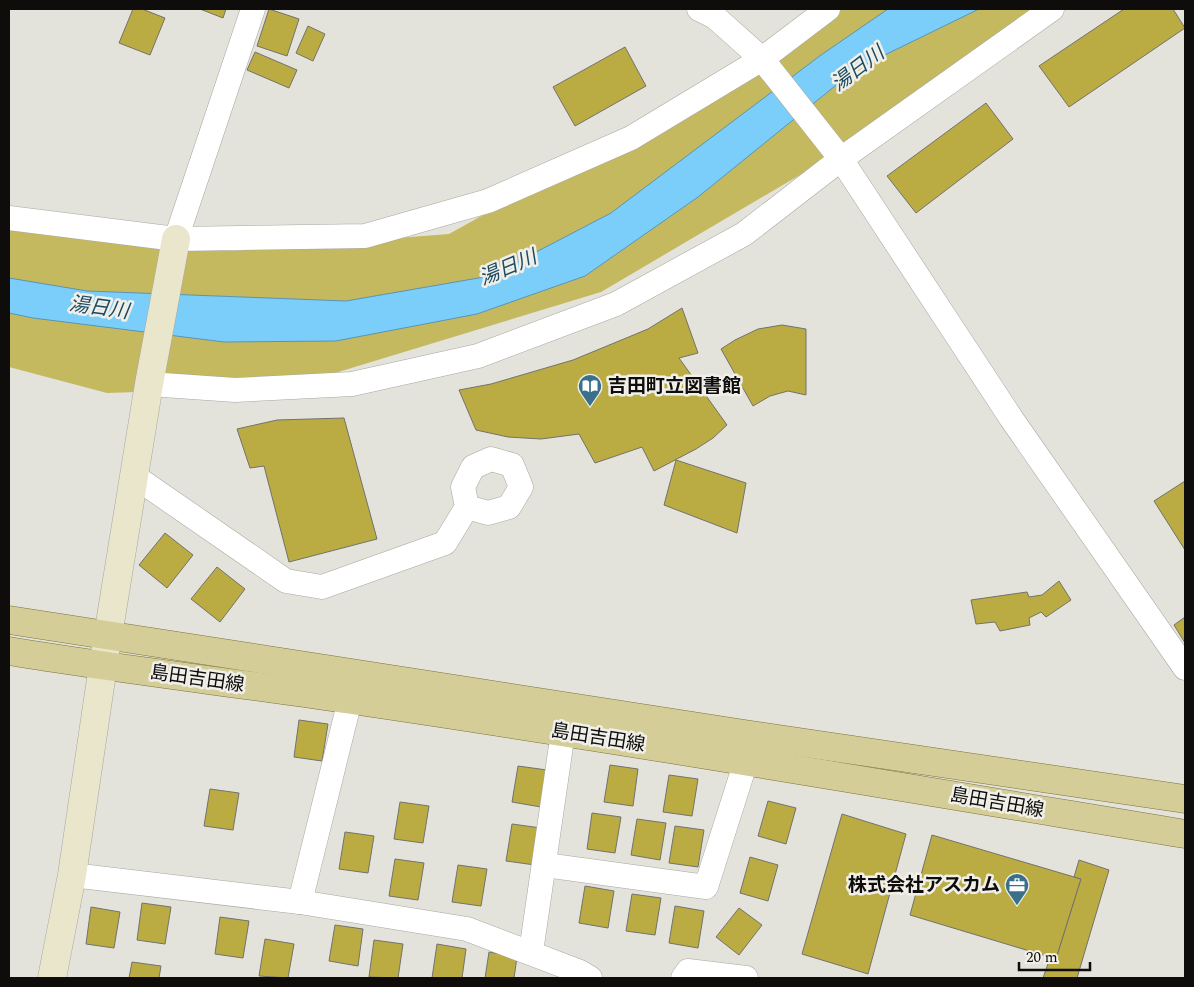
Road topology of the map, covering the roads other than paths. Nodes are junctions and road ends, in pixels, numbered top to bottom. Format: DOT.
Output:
graph roads {
  1 [pos="253,9"];
  2 [pos="699,9"];
  3 [pos="828,9"];
  4 [pos="1052,9"];
  5 [pos="762,59"];
  6 [pos="841,160"];
  7 [pos="9,218"];
  8 [pos="176,239"];
  9 [pos="149,384"];
  10 [pos="134,476"];
  11 [pos="467,507"];
  12 [pos="9,620"];
  13 [pos="108,636"];
  14 [pos="9,651"];
  15 [pos="103,666"];
  16 [pos="1185,668"];
  17 [pos="350,700"];
  18 [pos="563,732"];
  19 [pos="746,761"];
  20 [pos="1185,799"];
  21 [pos="1185,834"];
  22 [pos="545,865"];
  23 [pos="72,875"];
  24 [pos="300,902"];
  25 [pos="531,952"];
  26 [pos="582,976"];
  27 [pos="52,978"];
  28 [pos="682,978"];
  29 [pos="746,978"];
  1 -- 8 [label="street"];
  2 -- 5 [label="street"];
  3 -- 5 [label="street"];
  4 -- 6 [label="street"];
  5 -- 6 [label="street"];
  5 -- 8 [label="street"];
  6 -- 9 [label="street"];
  6 -- 16 [label="street"];
  7 -- 8 [label="street"];
  8 -- 9 [label="street"];
  9 -- 10 [label="street"];
  10 -- 11 [label="street"];
  10 -- 13 [label="street"];
  12 -- 13 [label="main road, 島田吉田線"];
  13 -- 15 [label="street"];
  13 -- 20 [label="main road, 島田吉田線"];
  14 -- 15 [label="main road, 島田吉田線"];
  15 -- 17 [label="main road, 島田吉田線"];
  15 -- 23 [label="street"];
  17 -- 18 [label="main road, 島田吉田線"];
  17 -- 24 [label="street"];
  18 -- 19 [label="main road, 島田吉田線"];
  18 -- 22 [label="street"];
  19 -- 21 [label="main road, 島田吉田線"];
  19 -- 22 [label="street"];
  22 -- 25 [label="street"];
  23 -- 24 [label="street"];
  23 -- 27 [label="street"];
  24 -- 25 [label="street"];
  25 -- 26 [label="street"];
  28 -- 29 [label="street"];
}
